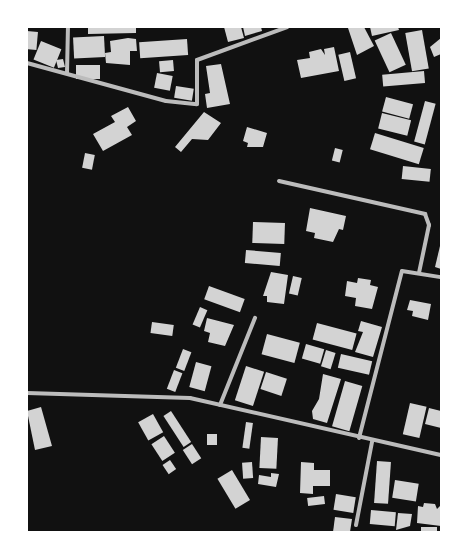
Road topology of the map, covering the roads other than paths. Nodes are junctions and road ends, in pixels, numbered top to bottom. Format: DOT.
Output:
graph roads {
  1 [pos="68,27"];
  2 [pos="288,27"];
  3 [pos="27,63"];
  4 [pos="67,73"];
  5 [pos="279,180"];
  6 [pos="419,273"];
  7 [pos="441,277"];
  8 [pos="255,318"];
  9 [pos="27,393"];
  10 [pos="220,405"];
  11 [pos="359,438"];
  12 [pos="372,442"];
  13 [pos="441,455"];
  14 [pos="356,525"];
  1 -- 4 [label="street"];
  2 -- 4 [label="street"];
  3 -- 4 [label="street"];
  5 -- 6 [label="street"];
  6 -- 7 [label="street"];
  6 -- 11 [label="street"];
  8 -- 10 [label="street"];
  9 -- 10 [label="street"];
  10 -- 11 [label="street"];
  11 -- 12 [label="street"];
  12 -- 13 [label="street"];
  12 -- 14 [label="street"];
}
